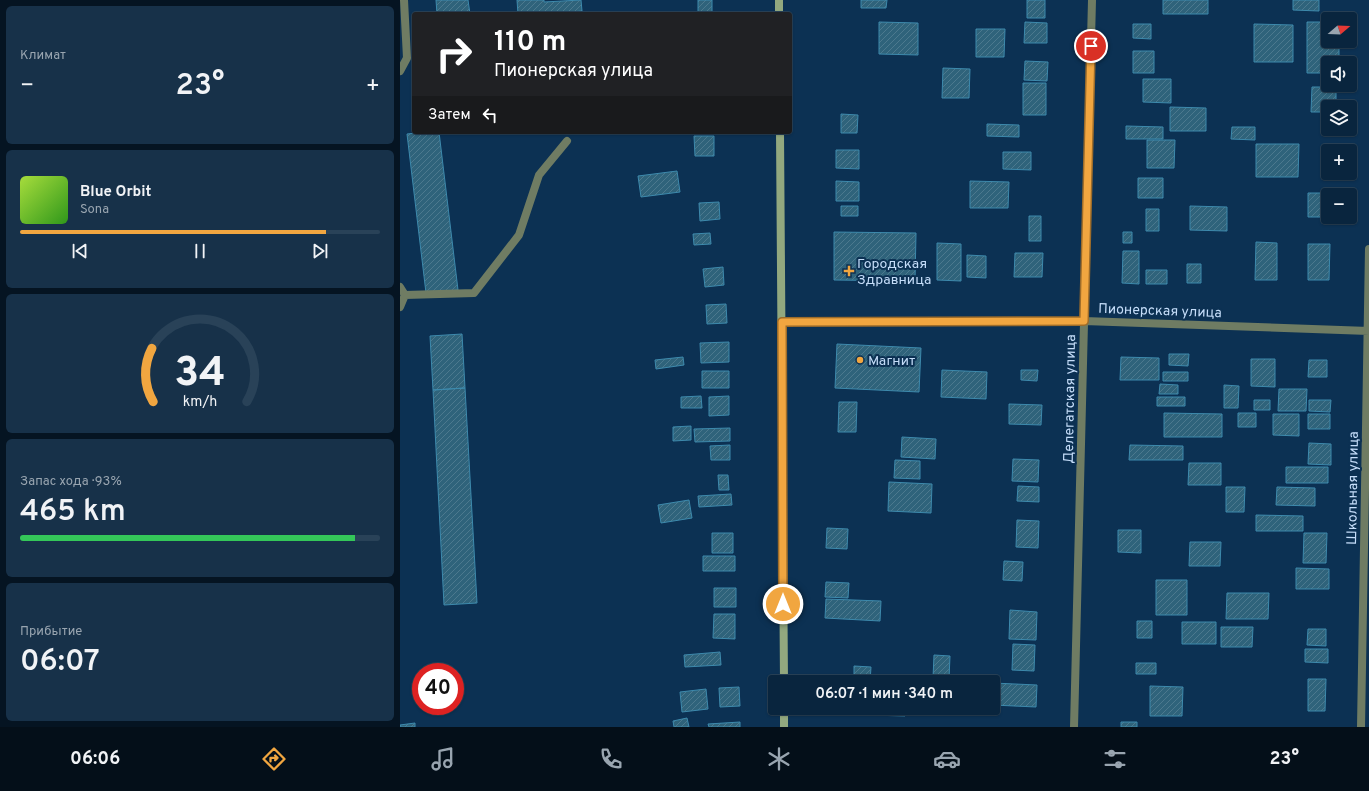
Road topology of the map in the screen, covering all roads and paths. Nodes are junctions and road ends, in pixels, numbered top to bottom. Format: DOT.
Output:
graph roads {
  1 [pos="404,0"];
  2 [pos="779,0"];
  3 [pos="1092,0"];
  4 [pos="779,12"];
  5 [pos="400,71"];
  6 [pos="780,134"];
  7 [pos="567,141"];
  8 [pos="1369,248"];
  9 [pos="402,291"];
  10 [pos="400,307"];
  11 [pos="1084,321"];
  12 [pos="782,322"];
  13 [pos="1368,331"];
  14 [pos="784,675"];
  15 [pos="784,715"];
  16 [pos="784,727"];
  17 [pos="1074,727"];
  18 [pos="1362,727"];
  1 -- 5 [label="street"];
  2 -- 4 [label="street"];
  3 -- 11 [label="street, Делегатская улица"];
  6 -- 12 [label="street"];
  7 -- 9 [label="street"];
  8 -- 13 [label="street, Школьная улица"];
  9 -- 10 [label="street"];
  11 -- 12 [label="street, Пионерская улица"];
  11 -- 13 [label="street, Пионерская улица"];
  11 -- 17 [label="street, Делегатская улица"];
  12 -- 14 [label="street"];
  13 -- 18 [label="street, Школьная улица"];
  15 -- 16 [label="street"];
}
